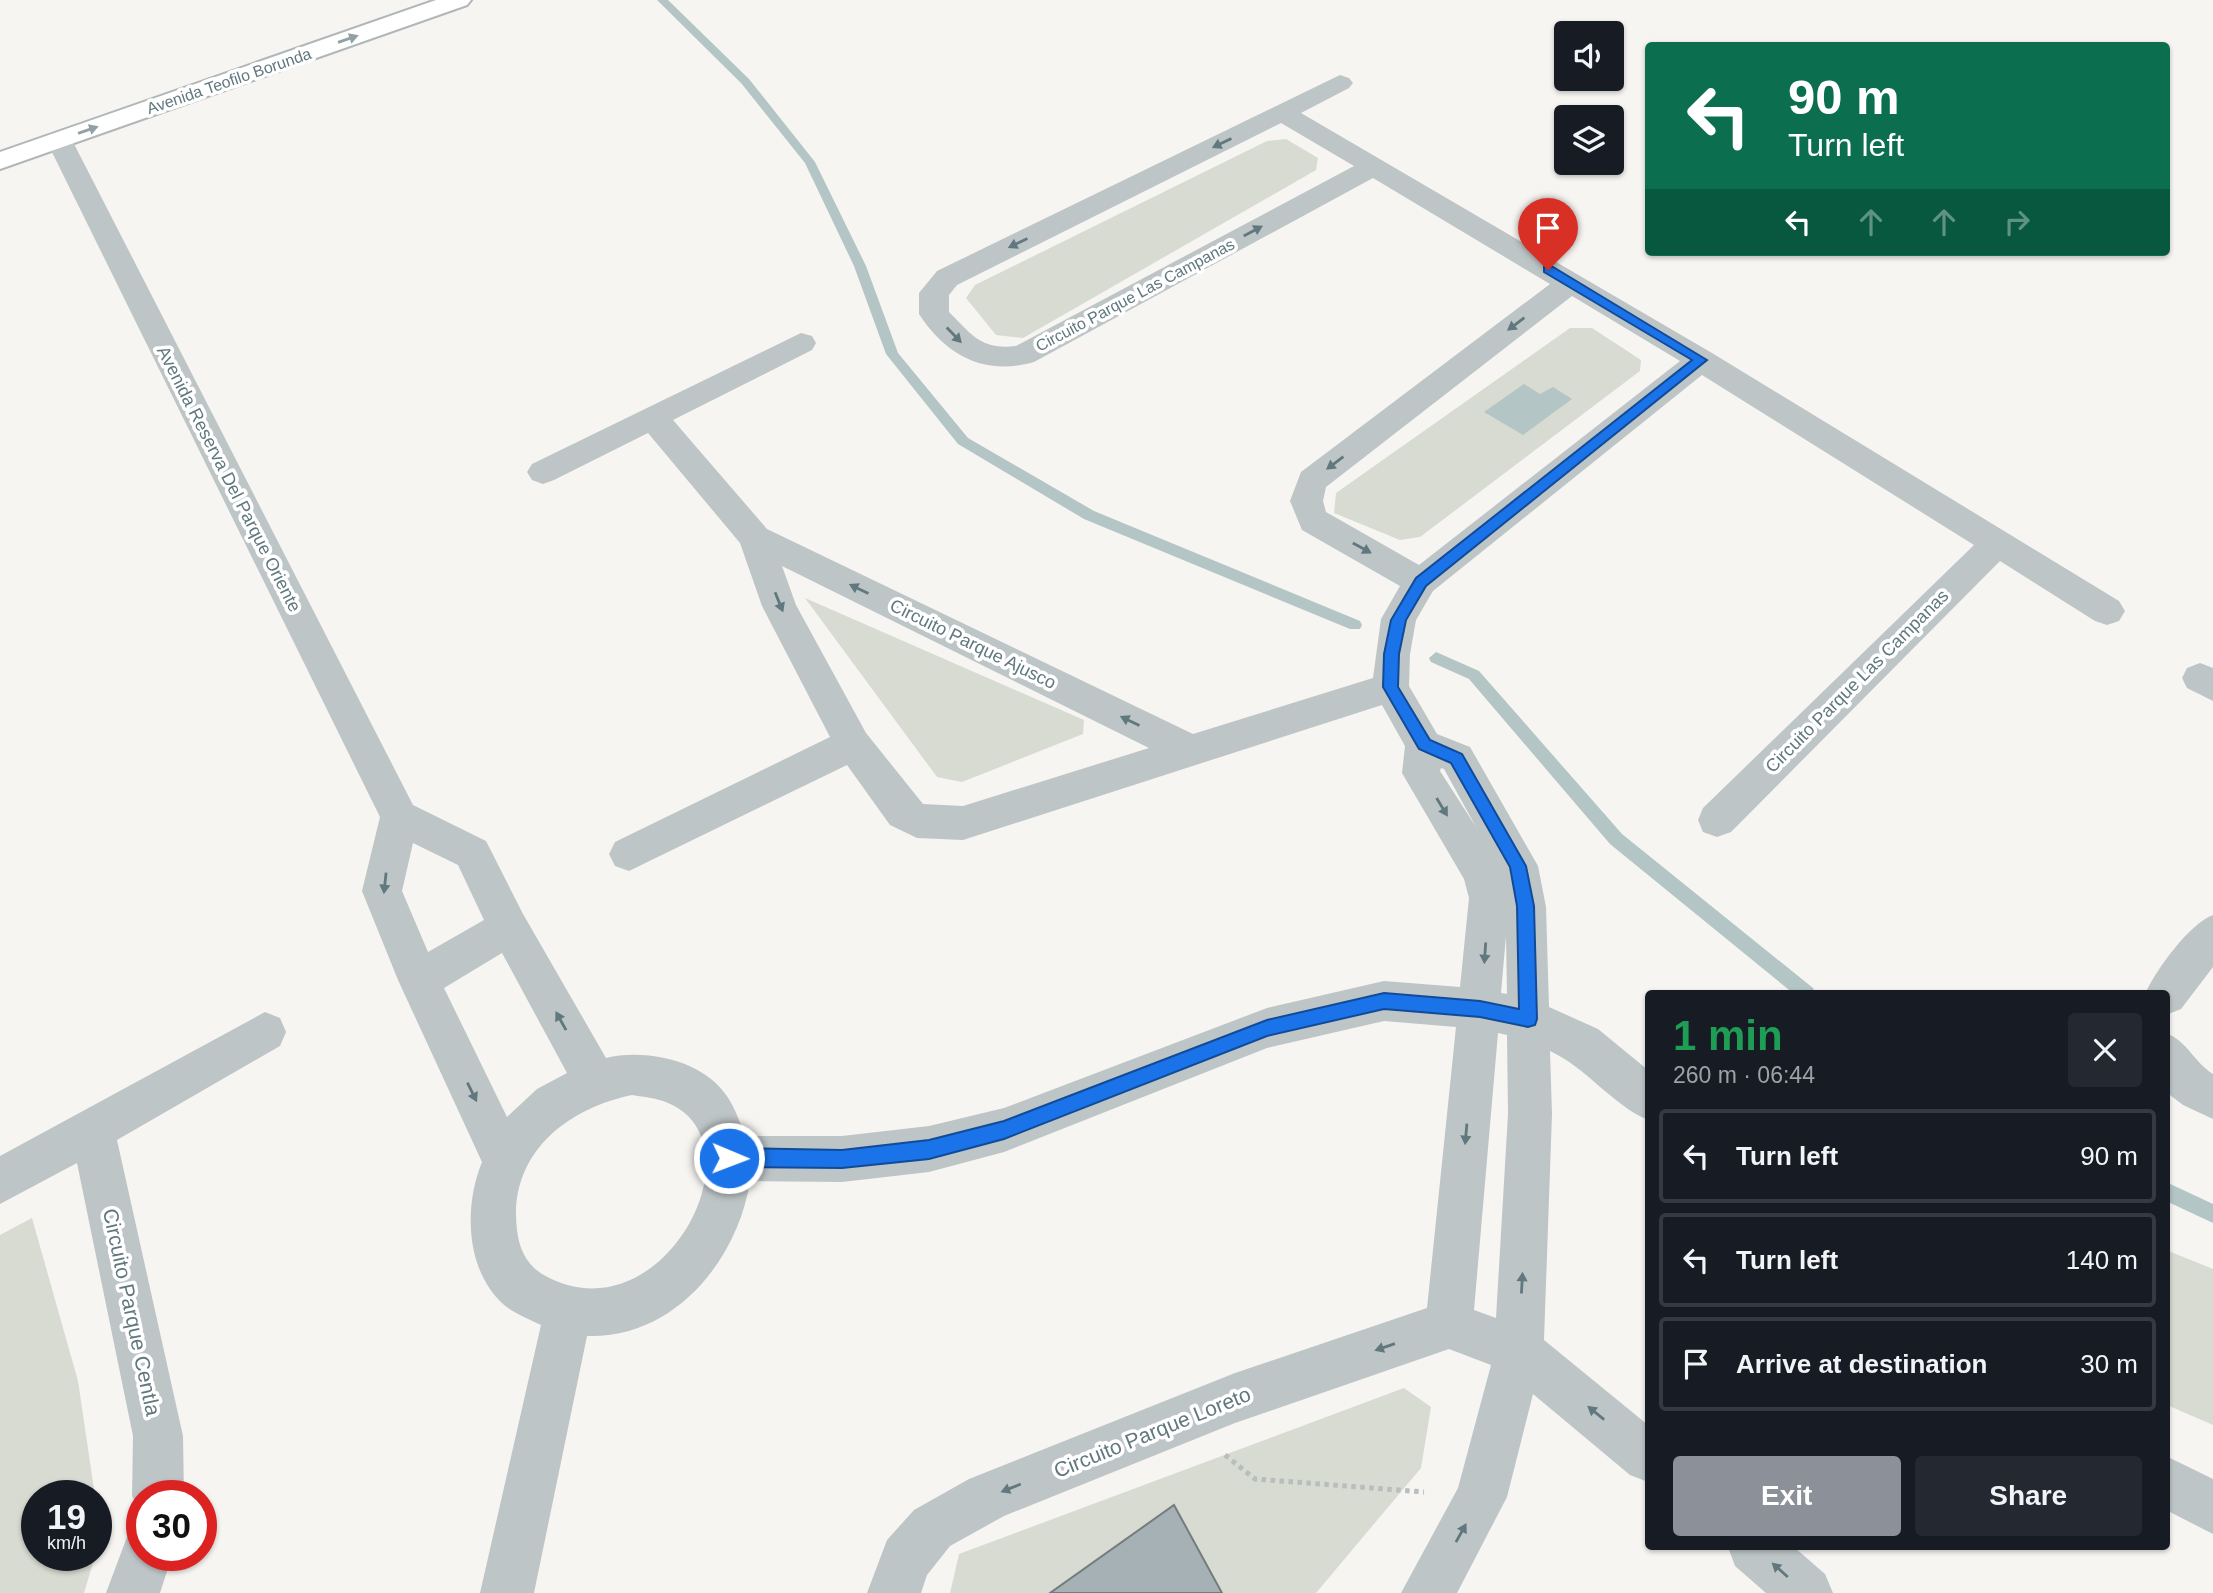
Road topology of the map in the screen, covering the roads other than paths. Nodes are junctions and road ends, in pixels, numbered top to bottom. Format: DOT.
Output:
graph roads {
  1 [pos="458,0"];
  2 [pos="1340,83"];
  3 [pos="1283,113"];
  4 [pos="59,141"];
  5 [pos="0,161"];
  6 [pos="1374,166"];
  7 [pos="1570,283"];
  8 [pos="801,343"];
  9 [pos="1701,360"];
  10 [pos="653,416"];
  11 [pos="542,472"];
  12 [pos="755,538"];
  13 [pos="1997,543"];
  14 [pos="1421,582"];
  15 [pos="2106,611"];
  16 [pos="1391,687"];
  17 [pos="853,744"];
  18 [pos="1424,745"];
  19 [pos="1191,751"];
  20 [pos="399,817"];
  21 [pos="1717,820"];
  22 [pos="629,855"];
  23 [pos="509,927"];
  24 [pos="2213,933"];
  25 [pos="419,980"];
  26 [pos="2170,990"];
  27 [pos="1480,1009"];
  28 [pos="1528,1019"];
  29 [pos="265,1032"];
  30 [pos="2170,1061"];
  31 [pos="595,1081"];
  32 [pos="1645,1096"];
  33 [pos="2213,1097"];
  34 [pos="92,1129"];
  35 [pos="729,1158"];
  36 [pos="505,1161"];
  37 [pos="0,1181"];
  38 [pos="568,1311"];
  39 [pos="1449,1325"];
  40 [pos="1519,1351"];
  41 [pos="1645,1455"];
  42 [pos="158,1480"];
  43 [pos="2170,1483"];
  44 [pos="2213,1508"];
  45 [pos="1757,1550"];
  46 [pos="141,1571"];
  47 [pos="133,1593"];
  48 [pos="507,1593"];
  49 [pos="894,1593"];
  50 [pos="1429,1593"];
  51 [pos="1806,1593"];
  4 -- 1 [label="main road, Avenida Teofilo Borunda, one-way"];
  2 -- 3 [label="street, Circuito Parque Las Campanas"];
  3 -- 6 [label="street"];
  3 -- 6 [label="street, Circuito Parque Las Campanas, one-way"];
  4 -- 5 [label="main road, Avenida Teofilo Borunda"];
  4 -- 20 [label="street, Avenida Reserva Del Parque Oriente"];
  6 -- 7 [label="street"];
  7 -- 9 [label="street"];
  7 -- 14 [label="street, one-way"];
  8 -- 10 [label="street"];
  9 -- 13 [label="street"];
  9 -- 14 [label="street"];
  10 -- 11 [label="street"];
  10 -- 12 [label="street, Circuito Parque Ajusco"];
  12 -- 17 [label="street, Circuito Parque Ajusco, one-way"];
  19 -- 12 [label="street, Circuito Parque Ajusco, one-way"];
  13 -- 15 [label="street"];
  13 -- 21 [label="street, Circuito Parque Las Campanas"];
  14 -- 16 [label="street"];
  16 -- 18 [label="street"];
  16 -- 19 [label="street, Circuito Parque Ajusco"];
  17 -- 19 [label="street, Circuito Parque Ajusco"];
  17 -- 22 [label="street"];
  18 -- 27 [label="street, one-way"];
  18 -- 28 [label="street"];
  20 -- 23 [label="street"];
  20 -- 25 [label="street, one-way"];
  23 -- 25 [label="street"];
  31 -- 23 [label="street, one-way"];
  24 -- 26 [label="street"];
  25 -- 36 [label="street, one-way"];
  27 -- 28 [label="street"];
  27 -- 35 [label="street"];
  27 -- 39 [label="street, one-way"];
  28 -- 32 [label="street"];
  40 -- 28 [label="street, one-way"];
  29 -- 34 [label="street"];
  30 -- 33 [label="street"];
  31 -- 35 [label="street"];
  31 -- 36 [label="street"];
  34 -- 37 [label="street"];
  34 -- 42 [label="street, Circuito Parque Centla"];
  35 -- 38 [label="street"];
  36 -- 38 [label="street"];
  38 -- 48 [label="street"];
  39 -- 40 [label="street"];
  39 -- 49 [label="street, Circuito Parque Loreto, one-way"];
  41 -- 40 [label="street, one-way"];
  50 -- 40 [label="street, one-way"];
  43 -- 44 [label="street"];
  51 -- 45 [label="street, one-way"];
  46 -- 47 [label="street"];
}
